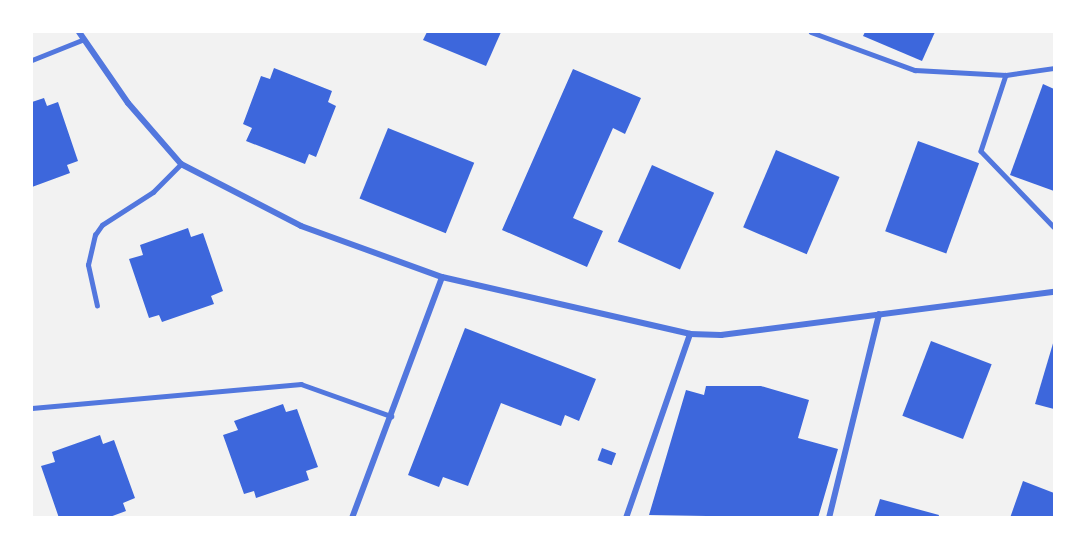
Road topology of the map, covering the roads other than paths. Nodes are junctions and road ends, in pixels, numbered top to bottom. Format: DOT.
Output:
graph roads {
  1 [pos="79,32"];
  2 [pos="812,32"];
  3 [pos="82,40"];
  4 [pos="32,60"];
  5 [pos="1054,68"];
  6 [pos="1006,75"];
  7 [pos="181,164"];
  8 [pos="1054,226"];
  9 [pos="442,277"];
  10 [pos="1054,292"];
  11 [pos="98,306"];
  12 [pos="879,314"];
  13 [pos="690,334"];
  14 [pos="32,408"];
  15 [pos="392,416"];
  16 [pos="352,518"];
  17 [pos="626,518"];
  18 [pos="829,518"];
  1 -- 3 [label="street"];
  2 -- 6 [label="lane"];
  3 -- 4 [label="lane"];
  3 -- 7 [label="street"];
  5 -- 6 [label="lane"];
  6 -- 8 [label="lane"];
  7 -- 9 [label="street"];
  7 -- 11 [label="lane"];
  9 -- 13 [label="street"];
  9 -- 15 [label="street"];
  10 -- 12 [label="street"];
  12 -- 13 [label="street"];
  12 -- 18 [label="street"];
  13 -- 17 [label="street"];
  14 -- 15 [label="lane"];
  15 -- 16 [label="street"];
}
